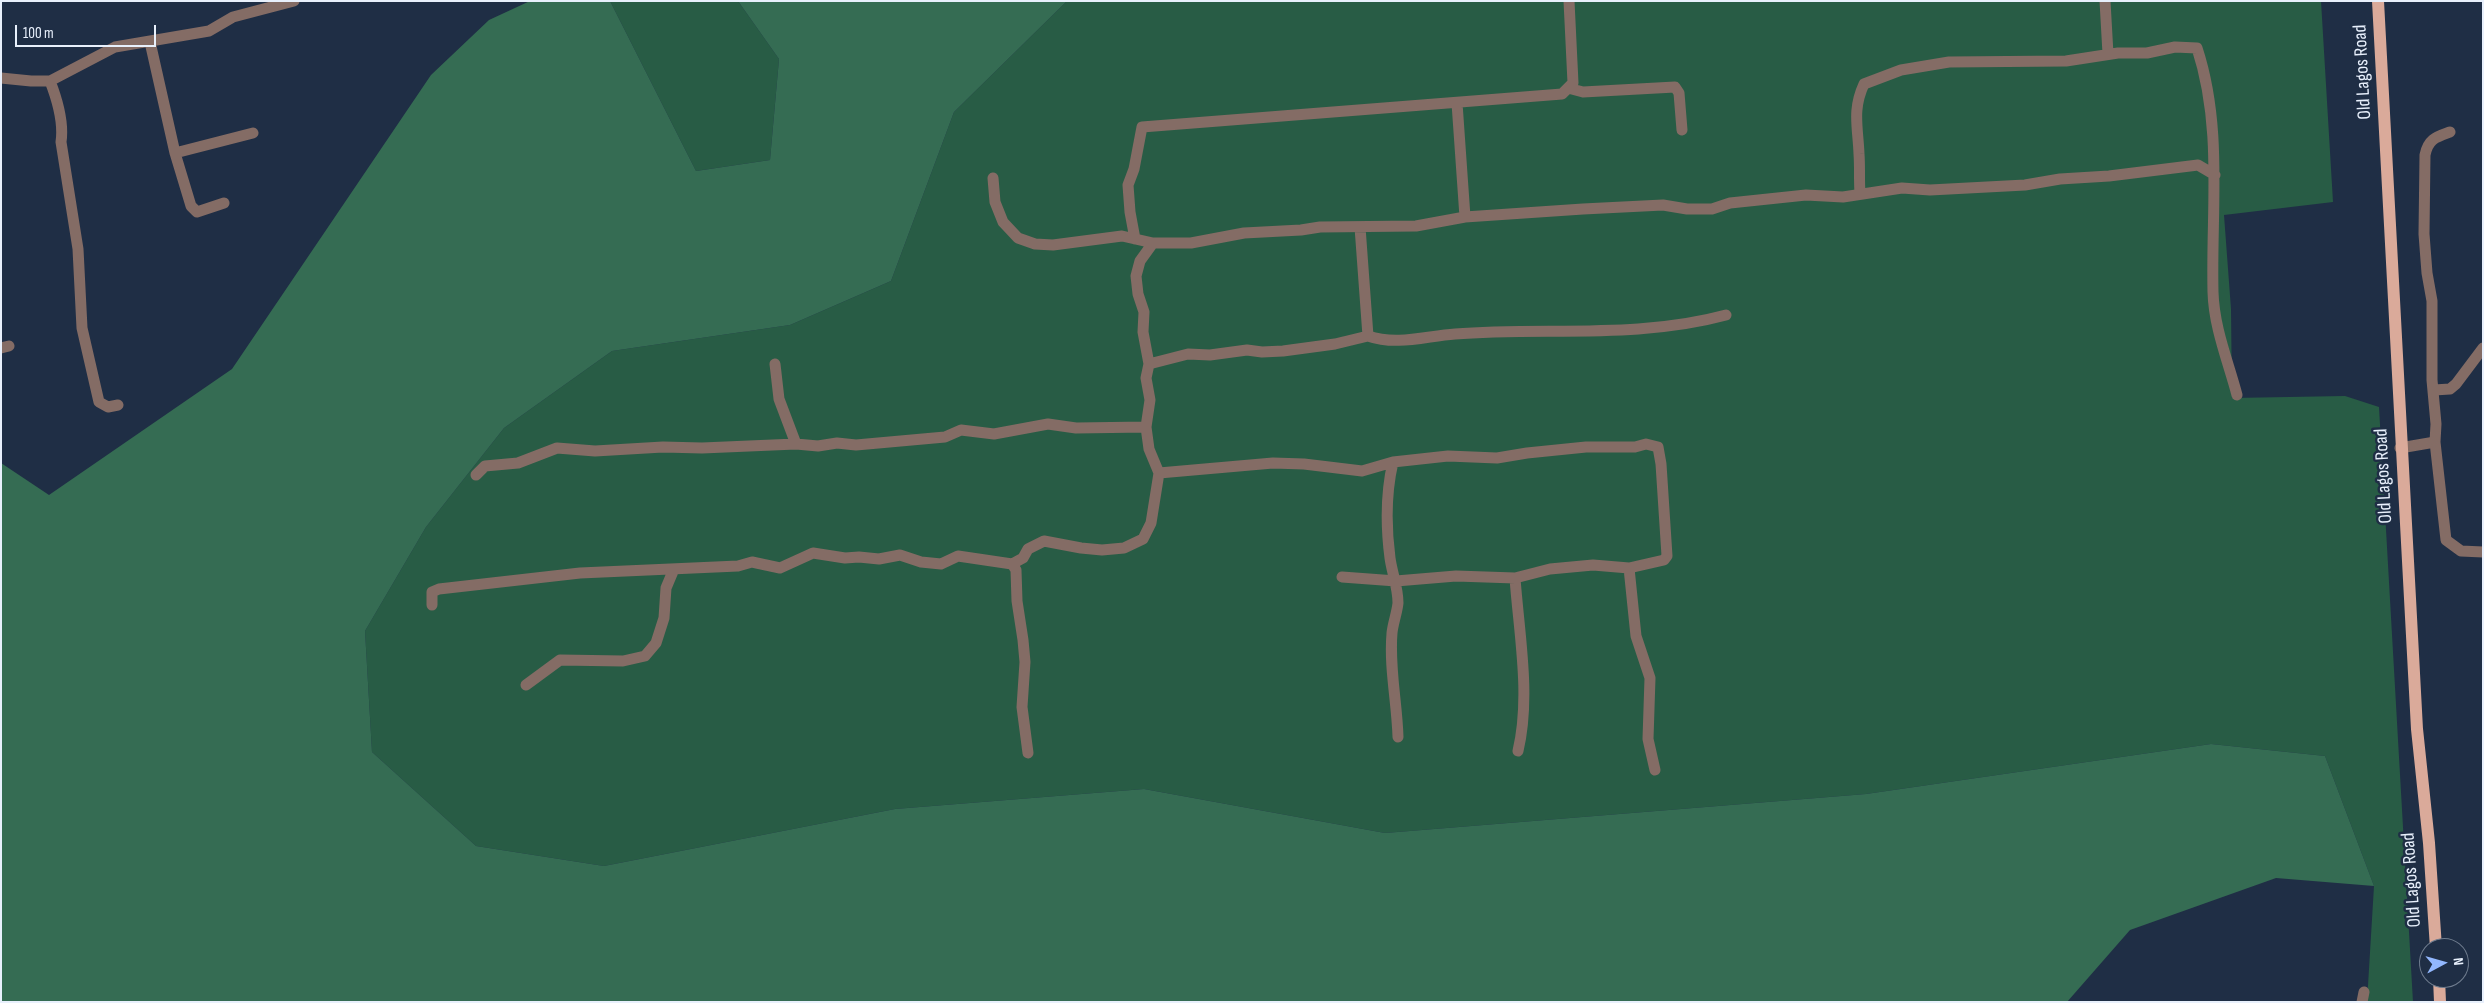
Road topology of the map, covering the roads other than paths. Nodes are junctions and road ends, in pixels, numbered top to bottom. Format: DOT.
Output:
graph roads {
  1 [pos="294,1"];
  2 [pos="1568,1"];
  3 [pos="2105,1"];
  4 [pos="2378,1"];
  5 [pos="150,42"];
  6 [pos="2108,54"];
  7 [pos="1,78"];
  8 [pos="50,81"];
  9 [pos="1568,88"];
  10 [pos="1457,103"];
  11 [pos="1682,130"];
  12 [pos="2450,132"];
  13 [pos="253,133"];
  14 [pos="175,153"];
  15 [pos="2214,175"];
  16 [pos="993,178"];
  17 [pos="1860,193"];
  18 [pos="224,203"];
  19 [pos="1465,217"];
  20 [pos="1360,227"];
  21 [pos="1136,240"];
  22 [pos="1153,244"];
  23 [pos="1726,315"];
  24 [pos="1368,336"];
  25 [pos="2483,348"];
  26 [pos="775,364"];
  27 [pos="1149,364"];
  28 [pos="2434,390"];
  29 [pos="2237,395"];
  30 [pos="118,405"];
  31 [pos="1146,428"];
  32 [pos="2435,442"];
  33 [pos="796,444"];
  34 [pos="2400,448"];
  35 [pos="1393,462"];
  36 [pos="1159,473"];
  37 [pos="476,475"];
  38 [pos="2483,552"];
  39 [pos="1012,564"];
  40 [pos="1629,568"];
  41 [pos="674,569"];
  42 [pos="1342,577"];
  43 [pos="1515,578"];
  44 [pos="1396,581"];
  45 [pos="432,605"];
  46 [pos="526,685"];
  47 [pos="1398,737"];
  48 [pos="1518,751"];
  49 [pos="1028,753"];
  50 [pos="1655,770"];
  51 [pos="2435,938"];
  52 [pos="2439,988"];
  53 [pos="2440,1002"];
  1 -- 5 [label="street"];
  2 -- 9 [label="street"];
  3 -- 6 [label="street"];
  4 -- 34 [label="main road, Old Lagos Road"];
  5 -- 8 [label="street"];
  5 -- 14 [label="street"];
  6 -- 15 [label="street"];
  6 -- 17 [label="street"];
  7 -- 8 [label="street"];
  8 -- 30 [label="street"];
  9 -- 10 [label="street"];
  9 -- 11 [label="street"];
  10 -- 19 [label="street"];
  10 -- 21 [label="street"];
  12 -- 28 [label="street"];
  13 -- 14 [label="street"];
  14 -- 18 [label="street"];
  15 -- 17 [label="street"];
  15 -- 29 [label="street"];
  16 -- 21 [label="street"];
  17 -- 19 [label="street"];
  19 -- 20 [label="street"];
  20 -- 22 [label="street"];
  20 -- 24 [label="street"];
  21 -- 22 [label="street"];
  22 -- 27 [label="street"];
  23 -- 24 [label="street"];
  24 -- 27 [label="street"];
  25 -- 28 [label="street"];
  26 -- 33 [label="street"];
  27 -- 31 [label="street"];
  28 -- 32 [label="street"];
  31 -- 33 [label="street"];
  31 -- 36 [label="street"];
  32 -- 34 [label="street"];
  32 -- 38 [label="street"];
  33 -- 37 [label="street"];
  34 -- 51 [label="main road, Old Lagos Road"];
  35 -- 36 [label="street"];
  35 -- 40 [label="street"];
  35 -- 44 [label="street"];
  36 -- 39 [label="street"];
  39 -- 41 [label="street"];
  39 -- 49 [label="street"];
  40 -- 43 [label="street"];
  40 -- 50 [label="street"];
  41 -- 45 [label="street"];
  41 -- 46 [label="street"];
  42 -- 44 [label="street"];
  43 -- 44 [label="street"];
  43 -- 48 [label="street"];
  44 -- 47 [label="street"];
  52 -- 53 [label="main road"];
}
